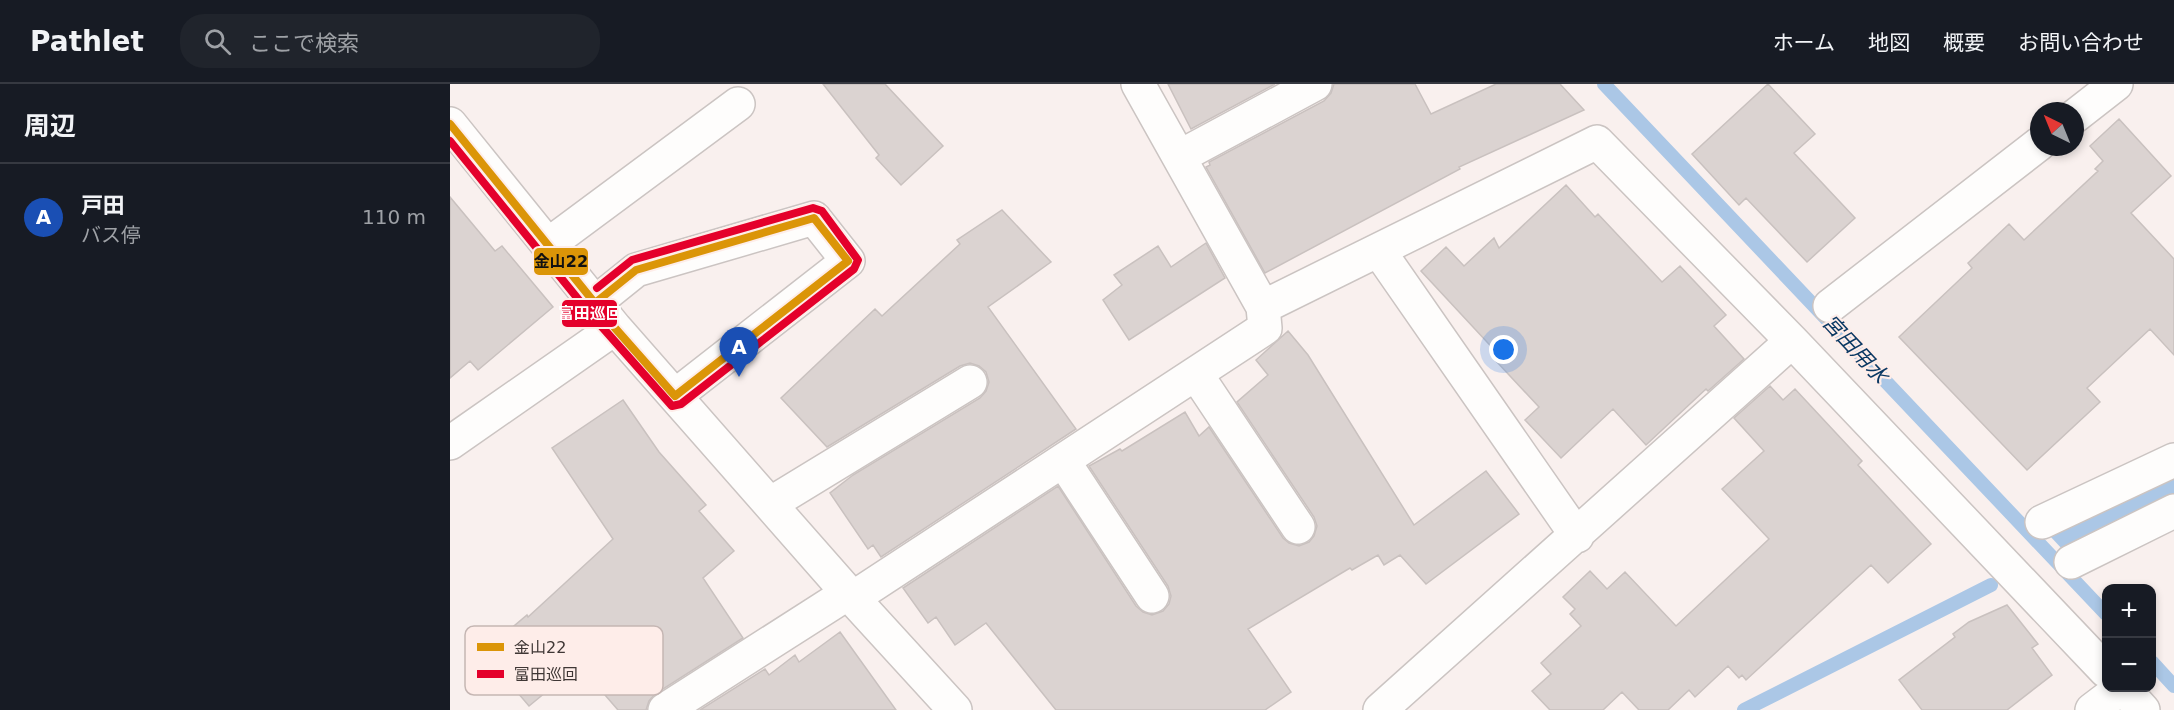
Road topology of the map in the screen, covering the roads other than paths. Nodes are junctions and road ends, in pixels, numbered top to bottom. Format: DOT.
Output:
graph roads {
  1 [pos="1138,84"];
  2 [pos="1315,84"];
  3 [pos="2116,84"];
  4 [pos="738,104"];
  5 [pos="2084,109"];
  6 [pos="450,124"];
  7 [pos="2030,151"];
  8 [pos="1179,157"];
  9 [pos="548,245"];
  10 [pos="1379,251"];
  11 [pos="1830,306"];
  12 [pos="1263,307"];
  13 [pos="605,316"];
  14 [pos="1792,341"];
  15 [pos="1196,374"];
  16 [pos="970,382"];
  17 [pos="675,396"];
  18 [pos="450,443"];
  19 [pos="2174,460"];
  20 [pos="1064,462"];
  21 [pos="770,504"];
  22 [pos="2174,511"];
  23 [pos="2042,522"];
  24 [pos="1298,527"];
  25 [pos="1577,536"];
  26 [pos="2071,562"];
  27 [pos="850,595"];
  28 [pos="1152,597"];
  29 [pos="2102,667"];
  30 [pos="2115,692"];
  31 [pos="2127,692"];
  32 [pos="665,710"];
  33 [pos="955,710"];
  34 [pos="1380,710"];
  35 [pos="2092,710"];
  36 [pos="2143,710"];
  1 -- 8 [label="street"];
  2 -- 8 [label="street"];
  3 -- 5 [label="street"];
  4 -- 9 [label="street"];
  6 -- 9 [label="street"];
  7 -- 11 [label="street"];
  8 -- 12 [label="street"];
  9 -- 13 [label="street"];
  10 -- 12 [label="street"];
  10 -- 14 [label="street"];
  10 -- 25 [label="street"];
  12 -- 15 [label="street"];
  13 -- 17 [label="street"];
  13 -- 17 [label="street"];
  13 -- 18 [label="street"];
  14 -- 25 [label="street"];
  14 -- 29 [label="street"];
  15 -- 20 [label="street"];
  15 -- 24 [label="street"];
  16 -- 21 [label="street"];
  17 -- 21 [label="street"];
  19 -- 23 [label="street"];
  20 -- 27 [label="street"];
  20 -- 28 [label="street"];
  21 -- 27 [label="street"];
  22 -- 26 [label="street"];
  25 -- 34 [label="street"];
  27 -- 32 [label="street"];
  27 -- 33 [label="street"];
  30 -- 35 [label="street"];
  31 -- 36 [label="street"];
}
